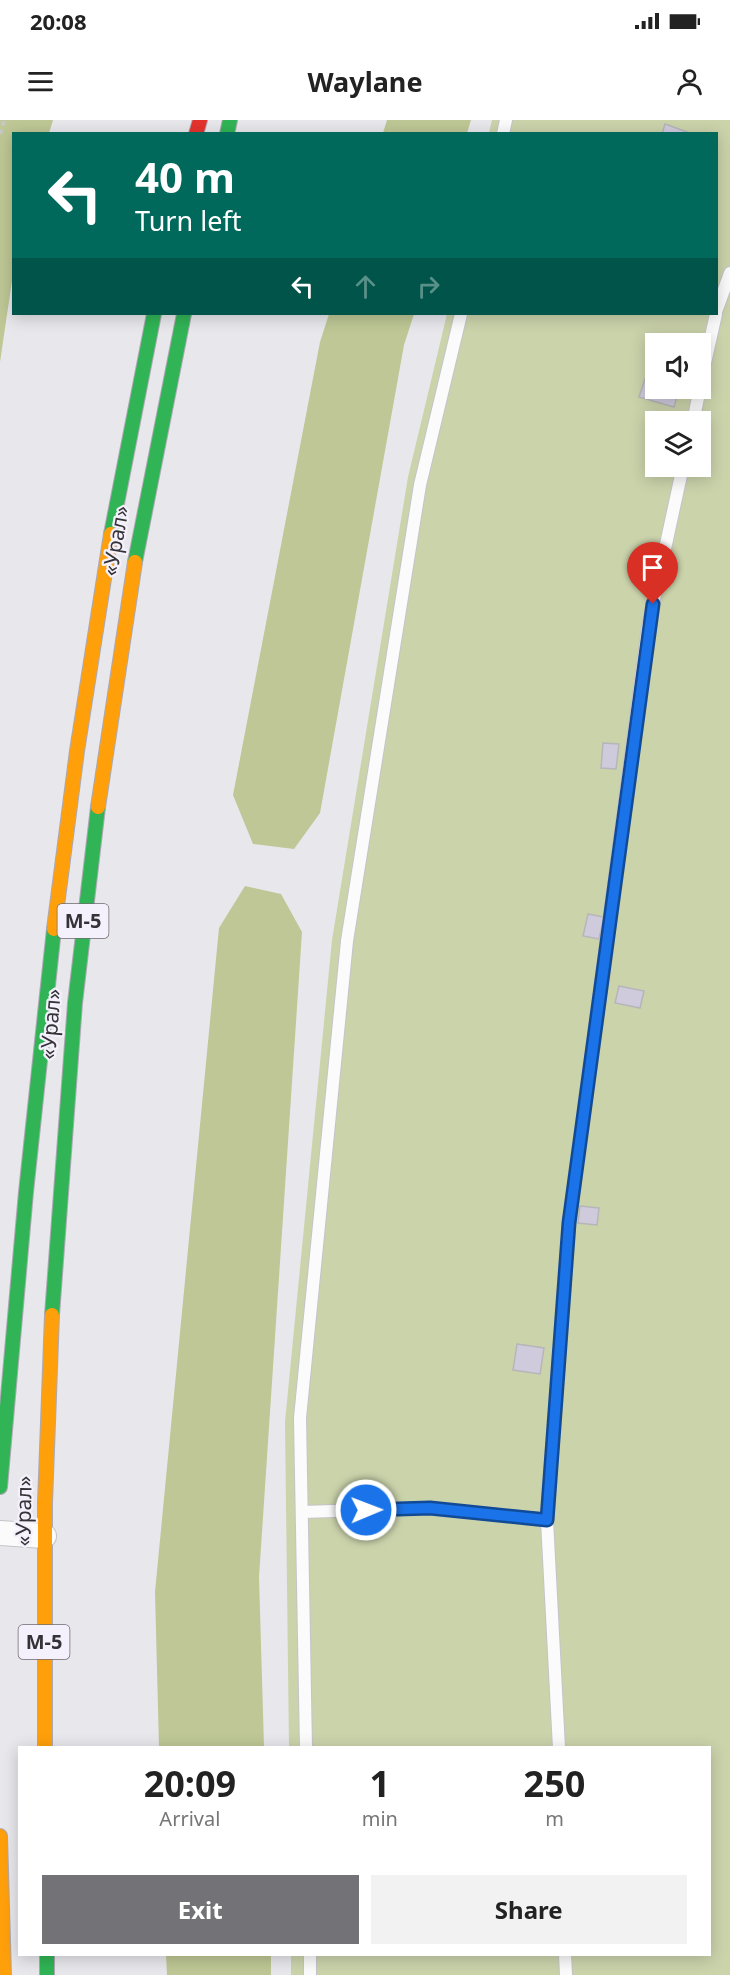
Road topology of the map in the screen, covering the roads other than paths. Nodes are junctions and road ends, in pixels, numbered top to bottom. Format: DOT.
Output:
graph roads {
  1 [pos="730,273"];
  2 [pos="718,306"];
  3 [pos="154,315"];
  4 [pos="184,315"];
  5 [pos="461,315"];
  6 [pos="716,315"];
  7 [pos="711,337"];
  8 [pos="681,477"];
  9 [pos="3,1433"];
  10 [pos="0,1487"];
  11 [pos="302,1512"];
  12 [pos="547,1520"];
  13 [pos="0,1533"];
  14 [pos="44,1536"];
  15 [pos="45,1746"];
  16 [pos="306,1746"];
  17 [pos="559,1746"];
  18 [pos="0,1836"];
  19 [pos="47,1956"];
  20 [pos="310,1956"];
  21 [pos="565,1956"];
  22 [pos="4,1975"];
  23 [pos="47,1975"];
  24 [pos="310,1975"];
  25 [pos="566,1975"];
  1 -- 2 [label="lane"];
  3 -- 9 [label="highway, «Урал» / М-5"];
  4 -- 14 [label="highway, «Урал» / М-5"];
  5 -- 11 [label="lane"];
  6 -- 7 [label="lane"];
  8 -- 12 [label="lane"];
  9 -- 10 [label="highway, «Урал» / М-5"];
  11 -- 12 [label="lane"];
  11 -- 16 [label="lane"];
  12 -- 17 [label="lane"];
  13 -- 14 [label="street"];
  14 -- 15 [label="highway, «Урал» / М-5"];
  18 -- 22 [label="highway"];
  19 -- 23 [label="highway"];
  20 -- 24 [label="lane"];
  21 -- 25 [label="lane"];
}
